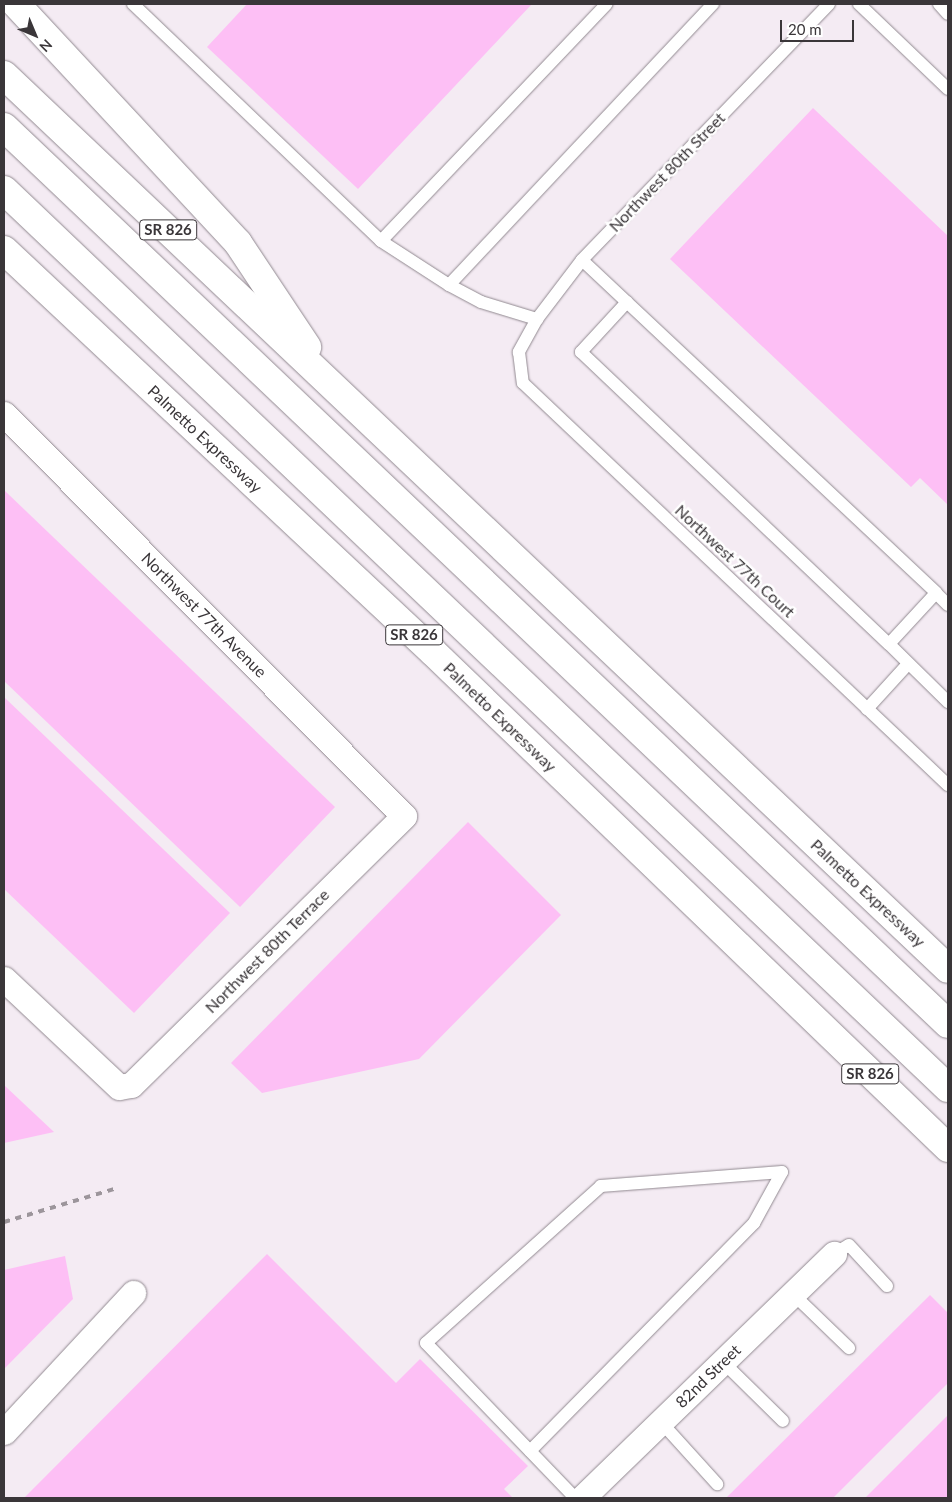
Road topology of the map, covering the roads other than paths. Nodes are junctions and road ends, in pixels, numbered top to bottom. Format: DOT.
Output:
graph roads {
  1 [pos="16,4"];
  2 [pos="133,4"];
  3 [pos="607,4"];
  4 [pos="713,4"];
  5 [pos="828,4"];
  6 [pos="860,4"];
  7 [pos="939,4"];
  8 [pos="948,14"];
  9 [pos="4,75"];
  10 [pos="948,89"];
  11 [pos="4,127"];
  12 [pos="4,190"];
  13 [pos="381,240"];
  14 [pos="4,250"];
  15 [pos="582,260"];
  16 [pos="449,285"];
  17 [pos="627,302"];
  18 [pos="537,319"];
  19 [pos="519,352"];
  20 [pos="333,385"];
  21 [pos="4,414"];
  22 [pos="936,593"];
  23 [pos="948,604"];
  24 [pos="889,644"];
  25 [pos="908,664"];
  26 [pos="948,702"];
  27 [pos="867,709"];
  28 [pos="948,785"];
  29 [pos="404,816"];
  30 [pos="948,969"];
  31 [pos="4,980"];
  32 [pos="939,1016"];
  33 [pos="948,1088"];
  34 [pos="948,1148"];
  35 [pos="834,1254"];
  36 [pos="887,1286"];
  37 [pos="133,1293"];
  38 [pos="793,1294"];
  39 [pos="849,1348"];
  40 [pos="723,1362"];
  41 [pos="783,1421"];
  42 [pos="661,1422"];
  43 [pos="4,1432"];
  44 [pos="530,1451"];
  45 [pos="717,1484"];
  46 [pos="575,1498"];
  47 [pos="582,1498"];
  1 -- 20 [label="highway"];
  2 -- 13 [label="lane"];
  3 -- 13 [label="lane"];
  4 -- 16 [label="lane"];
  5 -- 15 [label="lane, Northwest 80th Street"];
  6 -- 10 [label="lane"];
  7 -- 8 [label="lane"];
  9 -- 20 [label="highway, Palmetto Expressway / SR 826"];
  11 -- 32 [label="highway"];
  12 -- 33 [label="highway"];
  13 -- 16 [label="lane"];
  14 -- 34 [label="highway, Palmetto Expressway / SR 826"];
  15 -- 17 [label="lane"];
  15 -- 18 [label="lane, Northwest 80th Street"];
  16 -- 18 [label="lane"];
  17 -- 22 [label="lane"];
  17 -- 24 [label="lane"];
  18 -- 19 [label="lane, Northwest 80th Street"];
  19 -- 27 [label="lane, Northwest 77th Court"];
  20 -- 30 [label="highway, Palmetto Expressway / SR 826"];
  21 -- 29 [label="street, Northwest 77th Avenue"];
  22 -- 23 [label="lane"];
  22 -- 24 [label="lane"];
  24 -- 25 [label="lane"];
  25 -- 26 [label="lane"];
  25 -- 27 [label="lane"];
  27 -- 28 [label="lane, Northwest 77th Court"];
  29 -- 31 [label="street, Northwest 80th Terrace"];
  35 -- 36 [label="lane"];
  35 -- 38 [label="street, 82nd Street"];
  37 -- 43 [label="street"];
  38 -- 39 [label="lane"];
  38 -- 40 [label="street, 82nd Street"];
  40 -- 41 [label="lane"];
  40 -- 42 [label="street, 82nd Street"];
  42 -- 45 [label="lane"];
  42 -- 47 [label="street, 82nd Street"];
  44 -- 44 [label="lane"];
  44 -- 46 [label="lane"];
}
